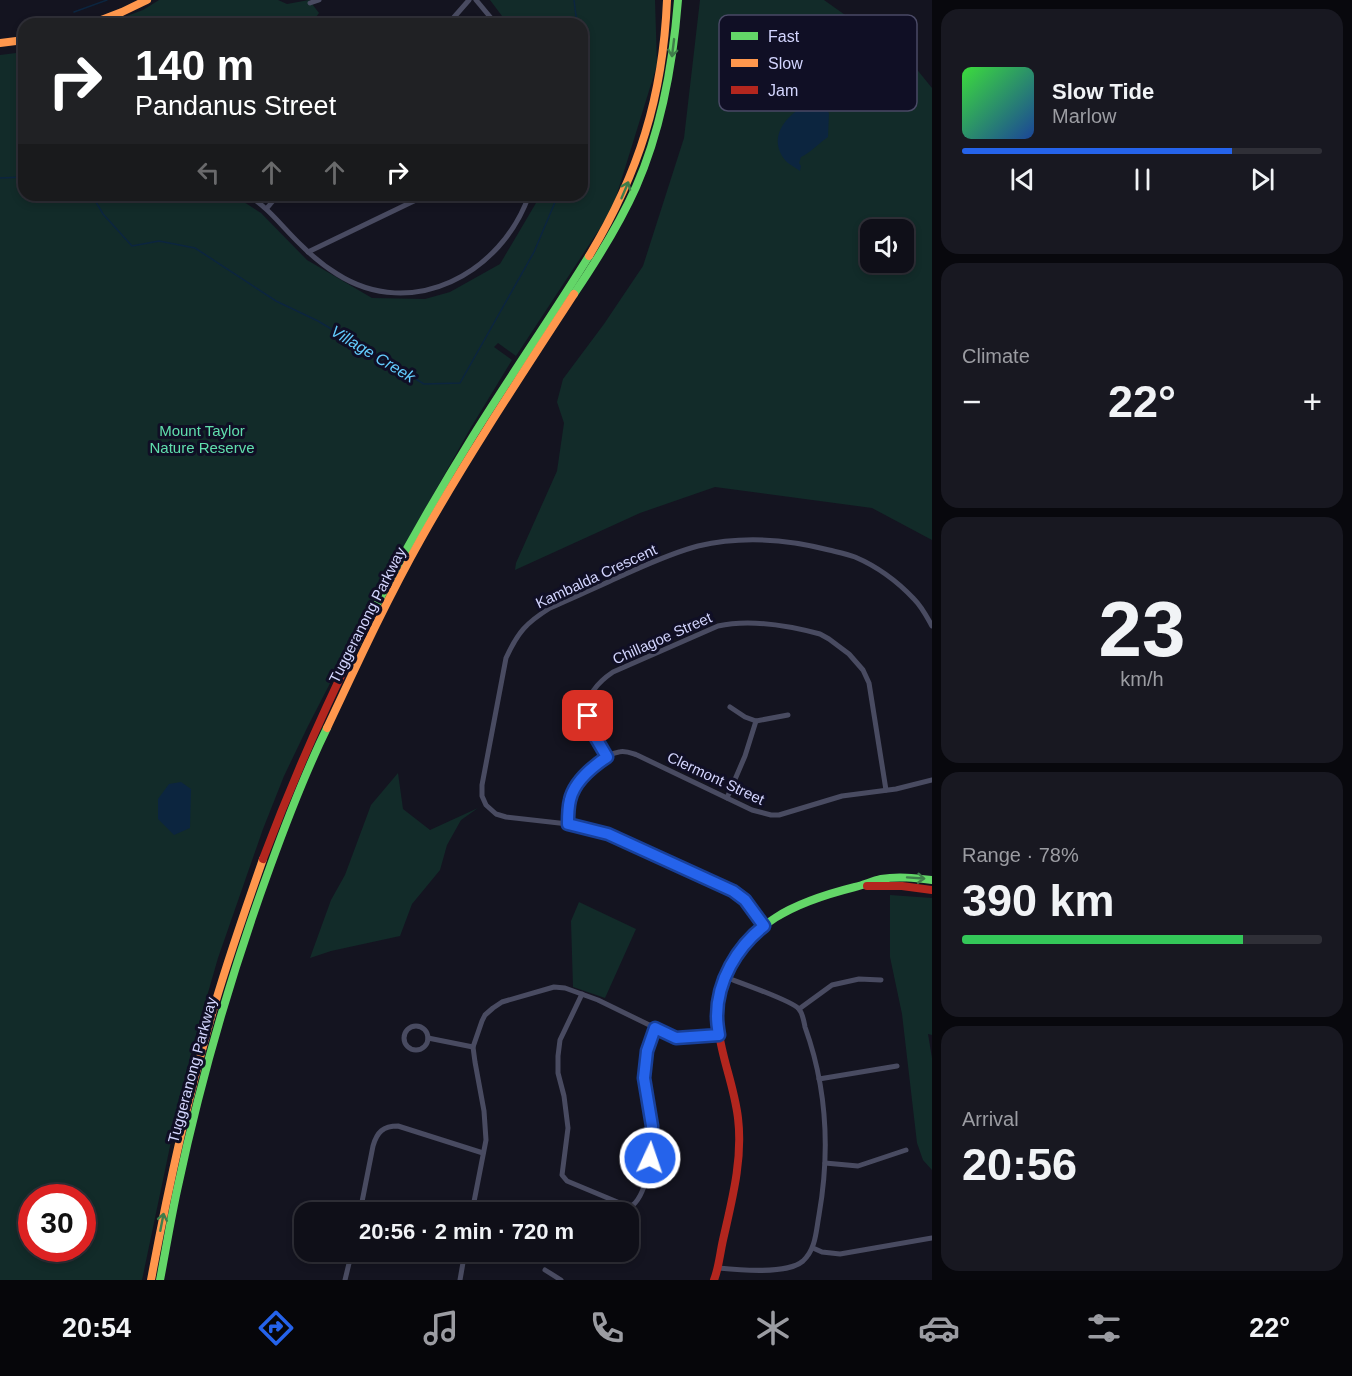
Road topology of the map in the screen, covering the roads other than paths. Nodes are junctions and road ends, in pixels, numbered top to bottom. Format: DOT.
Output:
graph roads {
  1 [pos="147,0"];
  2 [pos="320,0"];
  3 [pos="469,0"];
  4 [pos="476,0"];
  5 [pos="667,0"];
  6 [pos="678,0"];
  7 [pos="310,3"];
  8 [pos="106,18"];
  9 [pos="453,18"];
  10 [pos="491,18"];
  11 [pos="18,41"];
  12 [pos="0,43"];
  13 [pos="257,201"];
  14 [pos="273,201"];
  15 [pos="414,201"];
  16 [pos="527,201"];
  17 [pos="267,208"];
  18 [pos="308,252"];
  19 [pos="932,626"];
  20 [pos="730,707"];
  21 [pos="788,715"];
  22 [pos="756,721"];
  23 [pos="607,757"];
  24 [pos="932,780"];
  25 [pos="886,790"];
  26 [pos="727,798"];
  27 [pos="568,824"];
  28 [pos="932,880"];
  29 [pos="859,886"];
  30 [pos="932,890"];
  31 [pos="764,926"];
  32 [pos="725,977"];
  33 [pos="881,980"];
  34 [pos="582,994"];
  35 [pos="799,1009"];
  36 [pos="655,1028"];
  37 [pos="719,1035"];
  38 [pos="428,1038"];
  39 [pos="473,1047"];
  40 [pos="897,1066"];
  41 [pos="819,1079"];
  42 [pos="906,1150"];
  43 [pos="483,1153"];
  44 [pos="825,1163"];
  45 [pos="362,1202"];
  46 [pos="474,1202"];
  47 [pos="932,1238"];
  48 [pos="813,1248"];
  49 [pos="349,1262"];
  50 [pos="463,1262"];
  51 [pos="718,1268"];
  52 [pos="545,1270"];
  53 [pos="151,1280"];
  54 [pos="160,1280"];
  55 [pos="345,1280"];
  56 [pos="460,1280"];
  57 [pos="561,1280"];
  58 [pos="714,1280"];
  59 [pos="719,1280"];
  1 -- 8 [label="main road"];
  2 -- 7 [label="street"];
  3 -- 9 [label="street"];
  4 -- 10 [label="street"];
  53 -- 5 [label="main road, Tuggeranong Parkway, one-way"];
  6 -- 54 [label="main road, Tuggeranong Parkway, one-way"];
  11 -- 12 [label="main road"];
  13 -- 17 [label="street"];
  14 -- 17 [label="street"];
  15 -- 18 [label="street"];
  16 -- 18 [label="street"];
  17 -- 18 [label="street"];
  19 -- 27 [label="street, Kambalda Crescent"];
  20 -- 22 [label="street"];
  21 -- 22 [label="street"];
  22 -- 26 [label="street"];
  23 -- 25 [label="street, Chillagoe Street"];
  23 -- 26 [label="street, Clermont Street"];
  23 -- 27 [label="street"];
  24 -- 25 [label="street, Clermont Street"];
  25 -- 26 [label="street, Clermont Street"];
  27 -- 31 [label="street, Kambalda Crescent"];
  29 -- 28 [label="main road, one-way"];
  29 -- 30 [label="main road"];
  29 -- 31 [label="main road"];
  31 -- 32 [label="main road"];
  32 -- 35 [label="street"];
  32 -- 37 [label="main road"];
  33 -- 35 [label="street"];
  34 -- 36 [label="street"];
  34 -- 36 [label="street"];
  34 -- 39 [label="street"];
  35 -- 41 [label="street"];
  36 -- 37 [label="street"];
  37 -- 51 [label="main road"];
  38 -- 38 [label="street"];
  38 -- 39 [label="street"];
  39 -- 43 [label="street"];
  40 -- 41 [label="street"];
  41 -- 44 [label="street"];
  42 -- 44 [label="street"];
  43 -- 45 [label="street"];
  43 -- 46 [label="street"];
  44 -- 48 [label="street"];
  47 -- 48 [label="street"];
  48 -- 51 [label="street"];
  49 -- 55 [label="street"];
  50 -- 56 [label="street"];
  51 -- 58 [label="main road"];
  51 -- 59 [label="main road"];
  52 -- 57 [label="street"];
}
